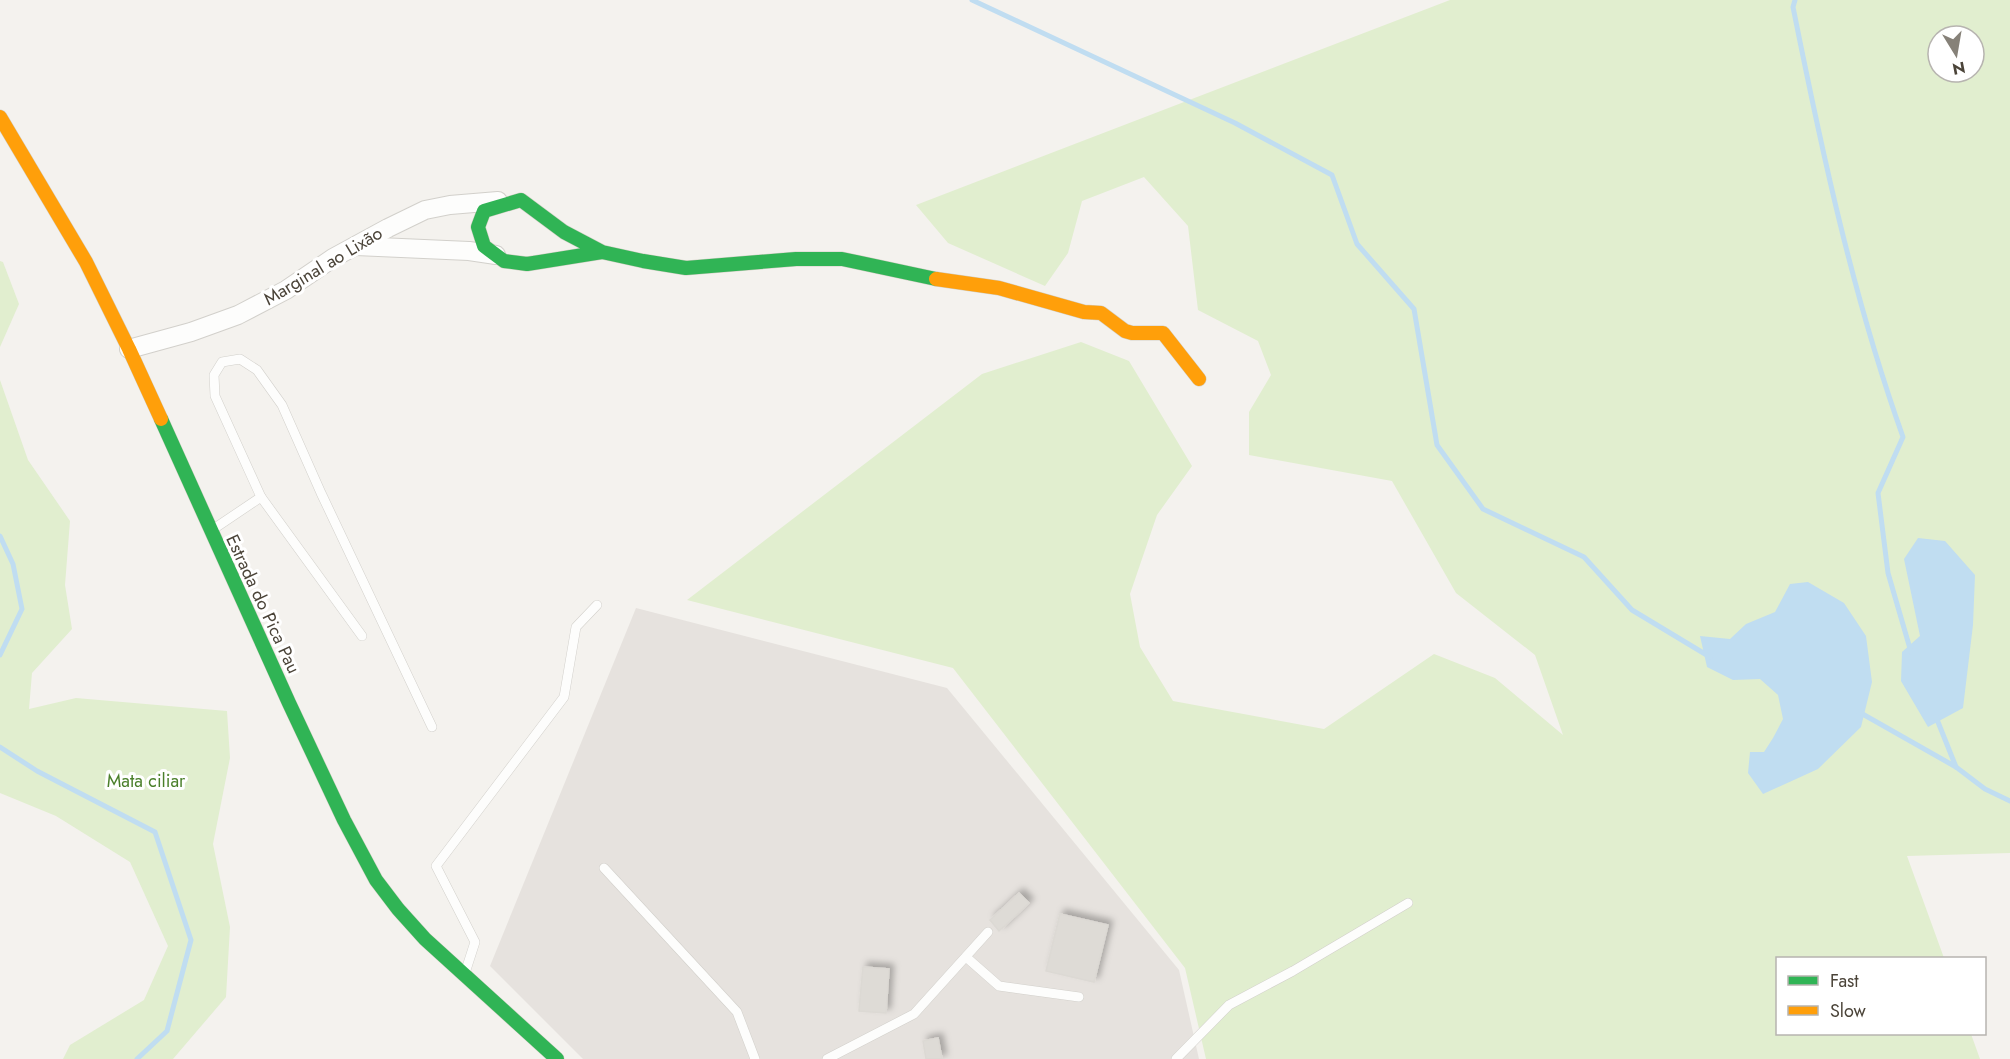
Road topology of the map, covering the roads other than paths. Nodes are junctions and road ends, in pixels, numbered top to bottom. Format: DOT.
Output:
graph roads {
  1 [pos="0,117"];
  2 [pos="521,200"];
  3 [pos="356,246"];
  4 [pos="602,252"];
  5 [pos="496,255"];
  6 [pos="129,349"];
  7 [pos="1200,380"];
  8 [pos="261,497"];
  9 [pos="210,531"];
  10 [pos="597,605"];
  11 [pos="362,636"];
  12 [pos="432,727"];
  13 [pos="604,868"];
  14 [pos="1408,903"];
  15 [pos="988,932"];
  16 [pos="966,957"];
  17 [pos="464,975"];
  18 [pos="1078,997"];
  19 [pos="555,1058"];
  20 [pos="755,1059"];
  21 [pos="827,1059"];
  22 [pos="1176,1059"];
  1 -- 6 [label="main road, Estrada do Pica Pau"];
  2 -- 3 [label="street, Marginal ao Lixão"];
  2 -- 4 [label="main road"];
  2 -- 5 [label="main road"];
  3 -- 5 [label="street"];
  3 -- 6 [label="street, Marginal ao Lixão"];
  4 -- 5 [label="main road"];
  4 -- 7 [label="main road"];
  6 -- 9 [label="main road, Estrada do Pica Pau"];
  8 -- 9 [label="lane"];
  8 -- 11 [label="lane"];
  8 -- 12 [label="lane"];
  9 -- 17 [label="main road, Estrada do Pica Pau"];
  10 -- 17 [label="lane"];
  13 -- 20 [label="lane"];
  14 -- 22 [label="lane"];
  15 -- 16 [label="lane"];
  16 -- 18 [label="lane"];
  16 -- 21 [label="lane"];
  17 -- 19 [label="main road, Estrada do Pica Pau"];
}
